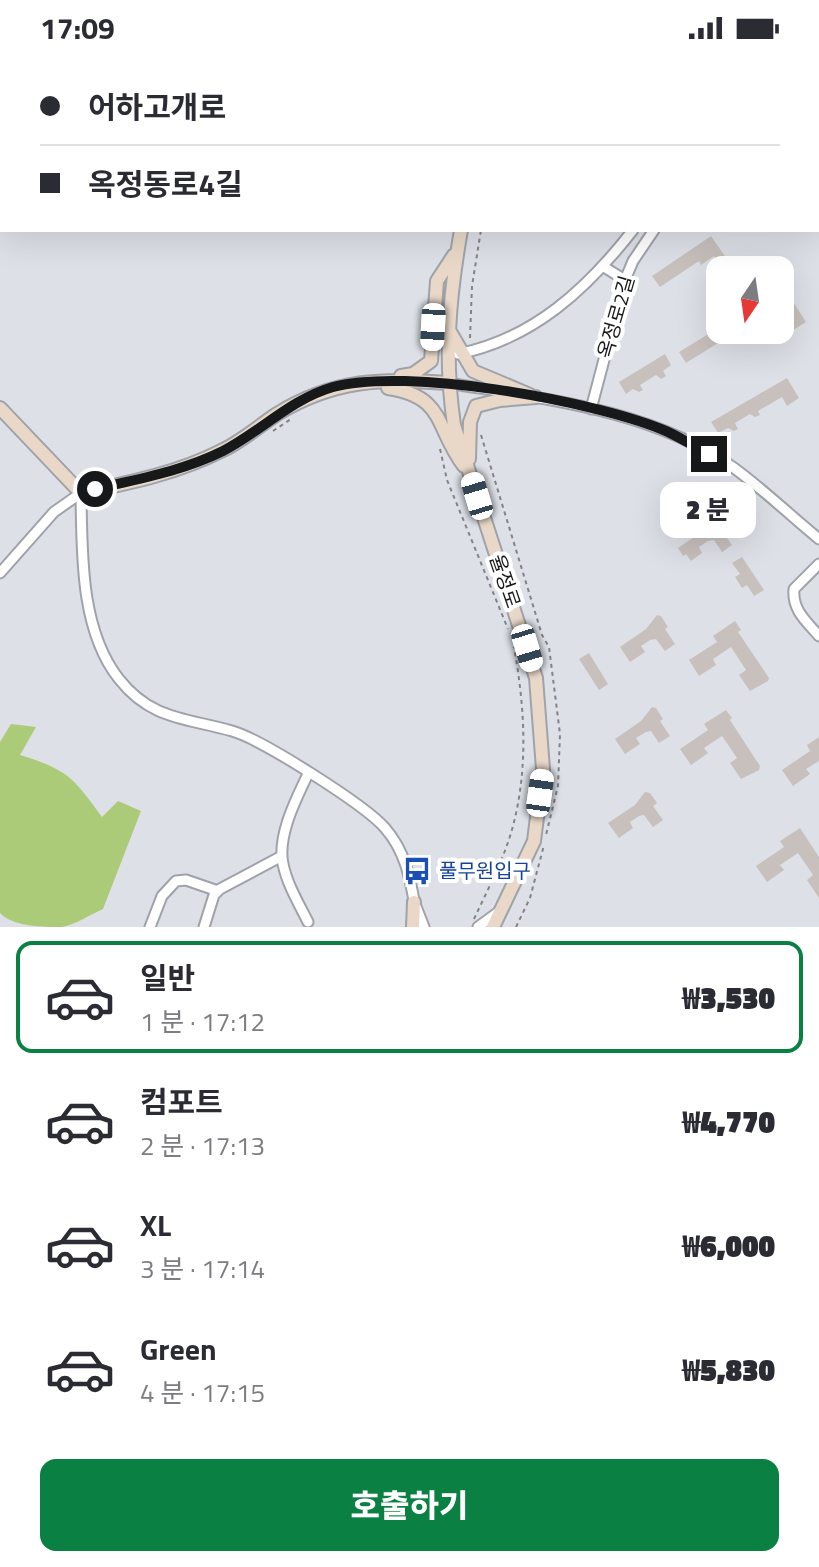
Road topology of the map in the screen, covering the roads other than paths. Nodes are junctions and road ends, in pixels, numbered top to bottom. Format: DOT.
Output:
graph roads {
  1 [pos="461,232"];
  2 [pos="631,232"];
  3 [pos="653,232"];
  4 [pos="458,249"];
  5 [pos="604,267"];
  6 [pos="625,280"];
  7 [pos="447,328"];
  8 [pos="461,354"];
  9 [pos="447,356"];
  10 [pos="357,382"];
  11 [pos="448,383"];
  12 [pos="536,397"];
  13 [pos="0,408"];
  14 [pos="591,409"];
  15 [pos="470,474"];
  16 [pos="81,493"];
  17 [pos="819,539"];
  18 [pos="819,564"];
  19 [pos="0,573"];
  20 [pos="819,636"];
  21 [pos="308,774"];
  22 [pos="282,856"];
  23 [pos="218,891"];
  24 [pos="414,902"];
  25 [pos="503,909"];
  26 [pos="308,922"];
  27 [pos="150,927"];
  28 [pos="204,927"];
  29 [pos="418,927"];
  30 [pos="478,927"];
  31 [pos="493,927"];
  32 [pos="502,927"];
  1 -- 4 [label="main road, 율정로"];
  2 -- 5 [label="street"];
  3 -- 6 [label="street, 옥정로2길"];
  4 -- 7 [label="main road, 율정로"];
  4 -- 10 [label="main road"];
  5 -- 6 [label="street"];
  5 -- 8 [label="street"];
  6 -- 14 [label="street, 옥정로2길"];
  7 -- 8 [label="main road"];
  7 -- 9 [label="main road, 율정로"];
  8 -- 9 [label="street"];
  8 -- 12 [label="main road"];
  9 -- 11 [label="main road, 율정로"];
  10 -- 11 [label="main road"];
  10 -- 15 [label="main road"];
  10 -- 16 [label="main road"];
  11 -- 12 [label="street"];
  11 -- 15 [label="main road, 율정로"];
  12 -- 14 [label="street"];
  12 -- 15 [label="main road"];
  13 -- 16 [label="main road"];
  14 -- 17 [label="street"];
  15 -- 25 [label="main road, 율정로"];
  16 -- 19 [label="street"];
  16 -- 21 [label="street"];
  18 -- 20 [label="street"];
  21 -- 22 [label="street"];
  21 -- 24 [label="street"];
  22 -- 23 [label="street"];
  22 -- 26 [label="street"];
  23 -- 27 [label="street"];
  23 -- 28 [label="street"];
  24 -- 29 [label="main road"];
  25 -- 30 [label="street"];
  25 -- 31 [label="main road, 율정로"];
  25 -- 32 [label="main road"];
}
